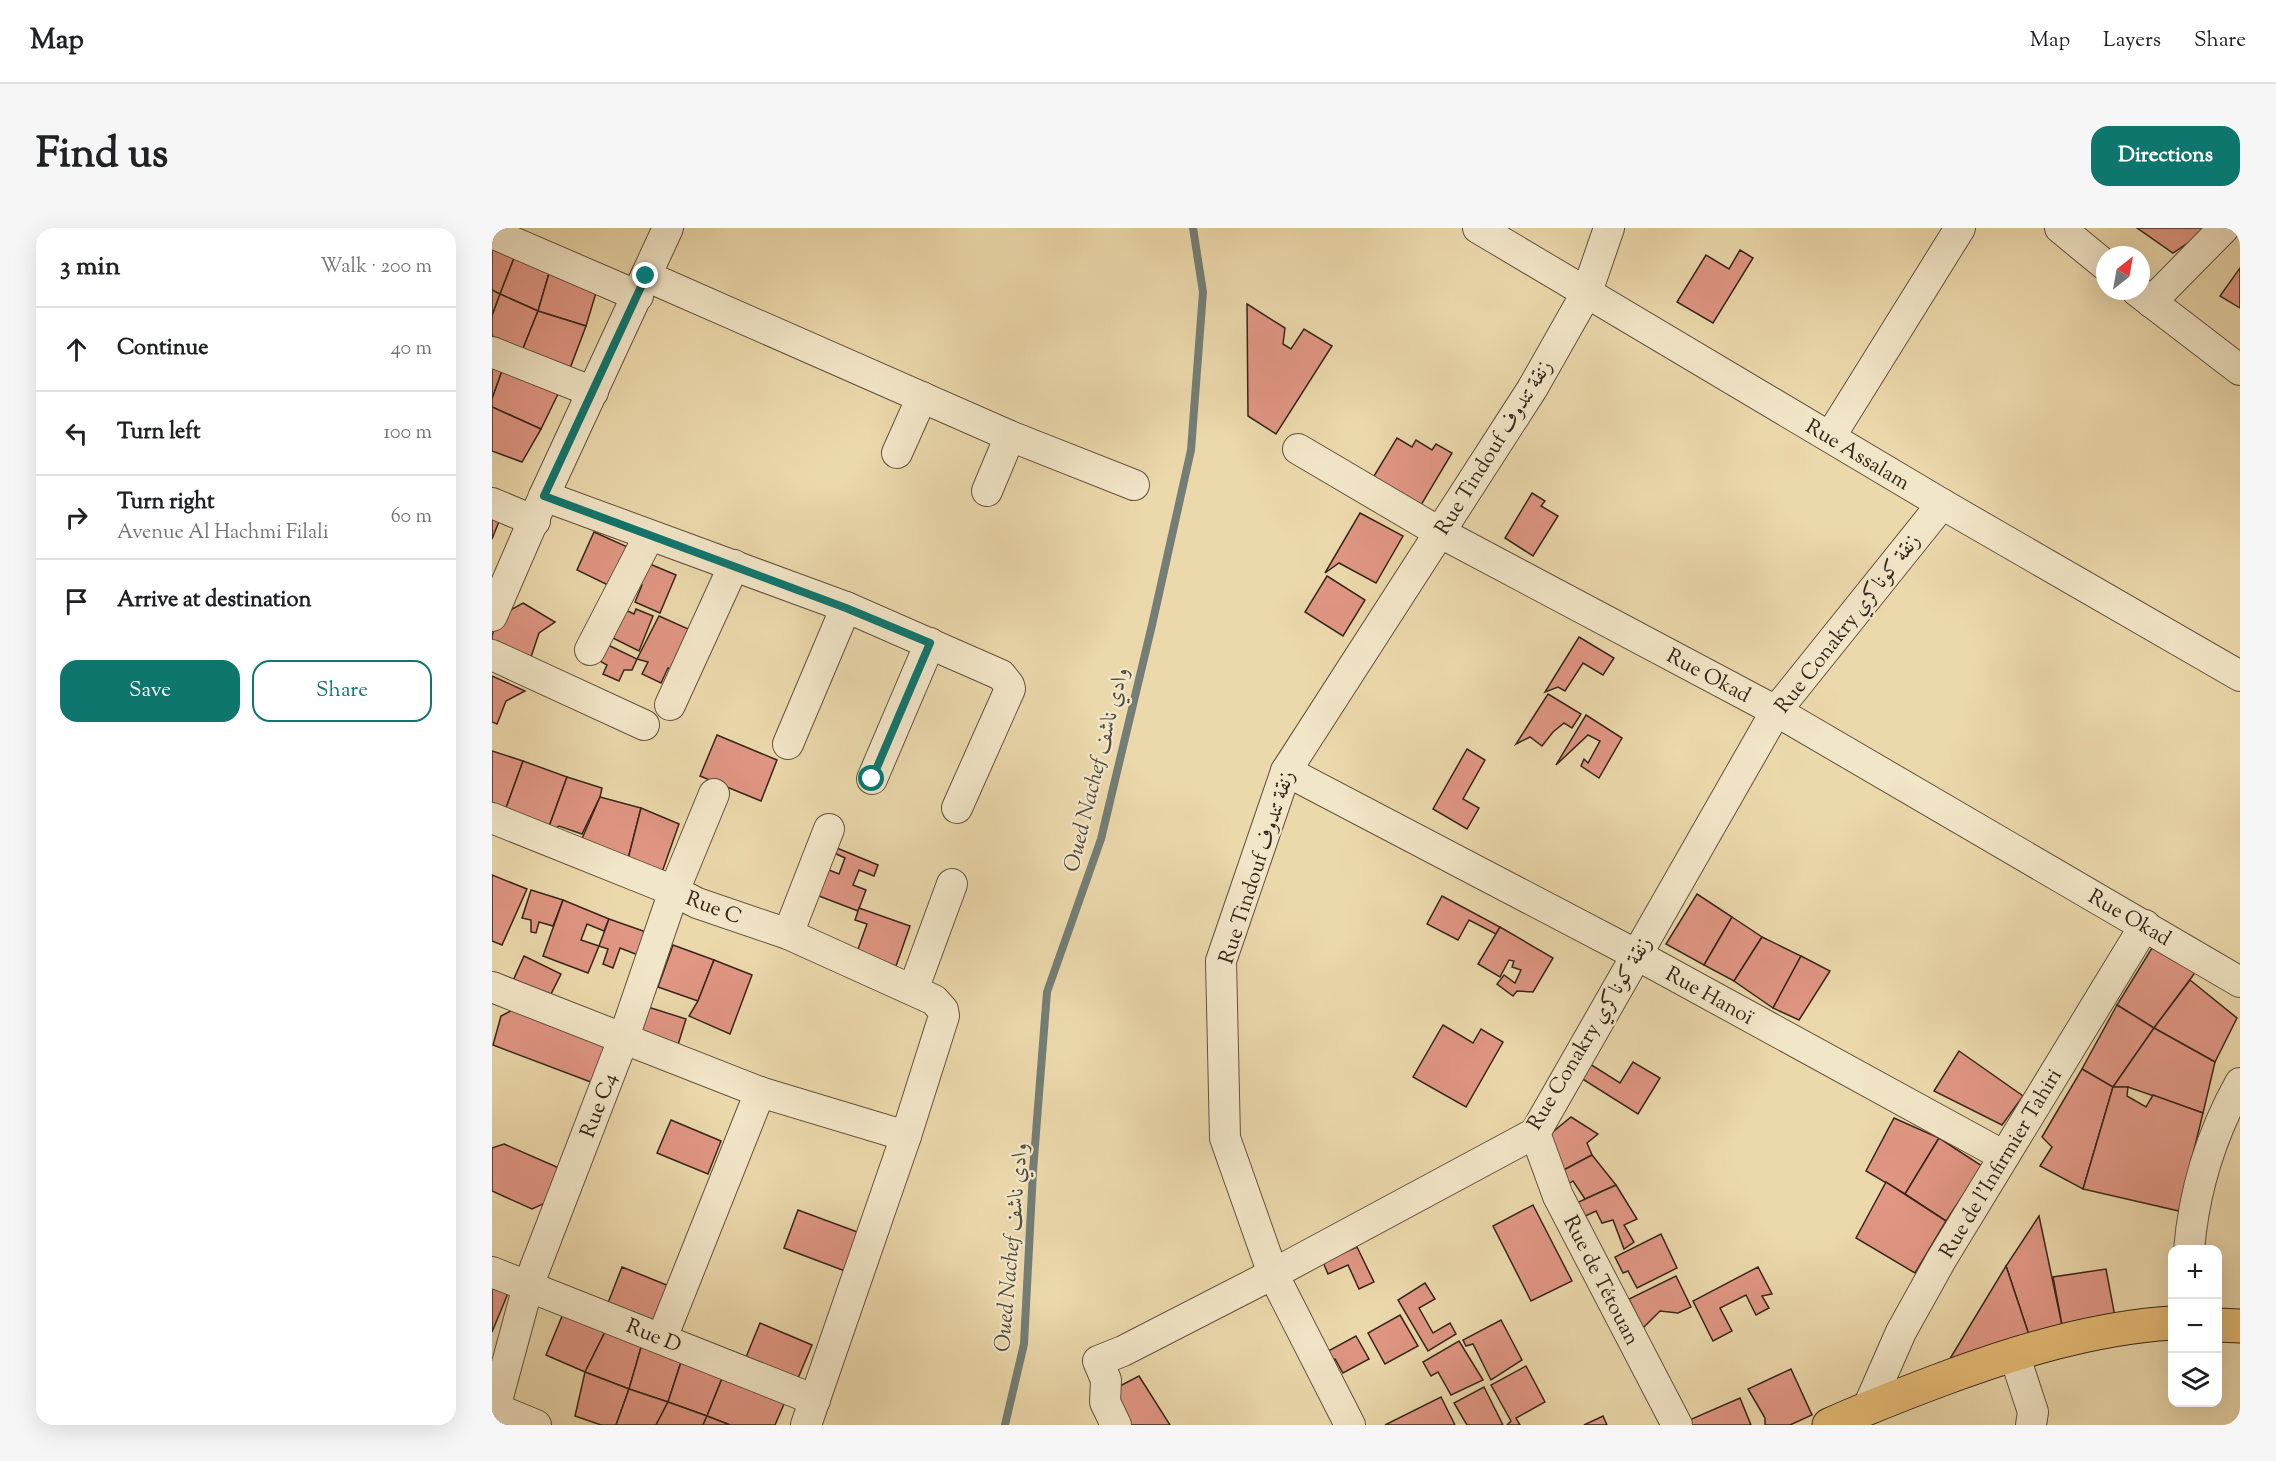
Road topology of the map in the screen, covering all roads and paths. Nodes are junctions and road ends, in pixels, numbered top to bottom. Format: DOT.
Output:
graph roads {
  1 [pos="668,228"];
  2 [pos="1478,228"];
  3 [pos="1609,228"];
  4 [pos="1960,228"];
  5 [pos="2060,228"];
  6 [pos="2224,228"];
  7 [pos="492,233"];
  8 [pos="2096,258"];
  9 [pos="642,286"];
  10 [pos="1587,292"];
  11 [pos="2150,292"];
  12 [pos="2148,300"];
  13 [pos="492,352"];
  14 [pos="2240,370"];
  15 [pos="593,392"];
  16 [pos="922,397"];
  17 [pos="1010,436"];
  18 [pos="1830,437"];
  19 [pos="1298,449"];
  20 [pos="897,453"];
  21 [pos="1134,485"];
  22 [pos="987,492"];
  23 [pos="492,502"];
  24 [pos="1942,504"];
  25 [pos="540,508"];
  26 [pos="1439,532"];
  27 [pos="649,536"];
  28 [pos="734,565"];
  29 [pos="846,608"];
  30 [pos="492,616"];
  31 [pos="930,643"];
  32 [pos="590,650"];
  33 [pos="492,656"];
  34 [pos="2240,676"];
  35 [pos="670,705"];
  36 [pos="1776,711"];
  37 [pos="644,725"];
  38 [pos="789,744"];
  39 [pos="1286,771"];
  40 [pos="872,779"];
  41 [pos="714,794"];
  42 [pos="957,808"];
  43 [pos="492,818"];
  44 [pos="829,829"];
  45 [pos="952,884"];
  46 [pos="674,891"];
  47 [pos="2145,925"];
  48 [pos="788,934"];
  49 [pos="1636,955"];
  50 [pos="2240,982"];
  51 [pos="492,987"];
  52 [pos="924,995"];
  53 [pos="624,1037"];
  54 [pos="2240,1083"];
  55 [pos="760,1092"];
  56 [pos="1535,1132"];
  57 [pos="906,1136"];
  58 [pos="2004,1156"];
  59 [pos="2190,1245"];
  60 [pos="492,1272"];
  61 [pos="1273,1274"];
  62 [pos="528,1286"];
  63 [pos="2168,1323"];
  64 [pos="2222,1325"];
  65 [pos="2240,1326"];
  66 [pos="662,1338"];
  67 [pos="2014,1354"];
  68 [pos="1868,1407"];
  69 [pos="493,1412"];
  70 [pos="811,1412"];
  71 [pos="536,1425"];
  72 [pos="1116,1425"];
  73 [pos="1350,1425"];
  74 [pos="1677,1425"];
  75 [pos="1830,1425"];
  76 [pos="2031,1425"];
  1 -- 9 [label="street"];
  2 -- 10 [label="street, Rue Assalam"];
  3 -- 10 [label="street, Rue Tindouf زنقة تندوف"];
  4 -- 18 [label="street"];
  5 -- 8 [label="street"];
  6 -- 11 [label="street"];
  7 -- 9 [label="street"];
  9 -- 15 [label="street"];
  9 -- 16 [label="street"];
  10 -- 18 [label="street, Rue Assalam"];
  10 -- 26 [label="street, Rue Tindouf زنقة تندوف"];
  12 -- 14 [label="street"];
  13 -- 15 [label="street"];
  15 -- 25 [label="street"];
  16 -- 17 [label="street"];
  16 -- 20 [label="street"];
  17 -- 21 [label="street"];
  17 -- 22 [label="street"];
  18 -- 24 [label="street, Rue Assalam"];
  19 -- 26 [label="street, Rue Okad"];
  23 -- 25 [label="street"];
  24 -- 34 [label="street, Rue Assalam"];
  24 -- 36 [label="street, Rue Conakry زنقة كوناكري"];
  25 -- 27 [label="street"];
  25 -- 30 [label="street"];
  26 -- 36 [label="street, Rue Okad"];
  26 -- 39 [label="street, Rue Tindouf زنقة تندوف"];
  27 -- 28 [label="street"];
  27 -- 32 [label="street"];
  28 -- 29 [label="street"];
  28 -- 35 [label="street"];
  29 -- 31 [label="street"];
  29 -- 38 [label="street"];
  31 -- 40 [label="street"];
  31 -- 42 [label="street"];
  33 -- 37 [label="street"];
  36 -- 47 [label="street, Rue Okad"];
  36 -- 49 [label="street, Rue Conakry زنقة كوناكري"];
  39 -- 49 [label="street, Rue Hanoï"];
  39 -- 61 [label="street, Rue Tindouf زنقة تندوف"];
  41 -- 46 [label="street, Rue C4"];
  43 -- 46 [label="street, Rue C"];
  44 -- 48 [label="street"];
  45 -- 52 [label="street"];
  46 -- 48 [label="street, Rue C"];
  46 -- 53 [label="street, Rue C4"];
  47 -- 50 [label="street, Rue Okad"];
  47 -- 58 [label="street, Rue de l'Infirmier Tahiri"];
  48 -- 52 [label="street, Rue C"];
  49 -- 56 [label="street, Rue Conakry زنقة كوناكري"];
  49 -- 58 [label="street, Rue Hanoï"];
  51 -- 53 [label="street"];
  52 -- 57 [label="street"];
  53 -- 55 [label="street"];
  53 -- 62 [label="street, Rue C4"];
  54 -- 59 [label="street"];
  55 -- 57 [label="street"];
  55 -- 66 [label="street"];
  56 -- 61 [label="street, Rue Conakry زنقة كوناكري"];
  56 -- 74 [label="street, Rue de Tétouan"];
  57 -- 70 [label="street"];
  58 -- 68 [label="street, Rue de l'Infirmier Tahiri"];
  60 -- 62 [label="street, Rue D"];
  61 -- 72 [label="street, Rue Conakry زنقة كوناكري"];
  61 -- 73 [label="street, Rue Tindouf زنقة تندوف"];
  62 -- 66 [label="street, Rue D"];
  62 -- 69 [label="street, Rue C4"];
  63 -- 67 [label="main road"];
  64 -- 65 [label="main road"];
  66 -- 70 [label="street, Rue D"];
  67 -- 68 [label="main road"];
  67 -- 76 [label="street"];
  68 -- 75 [label="main road"];
  69 -- 71 [label="street"];
}
